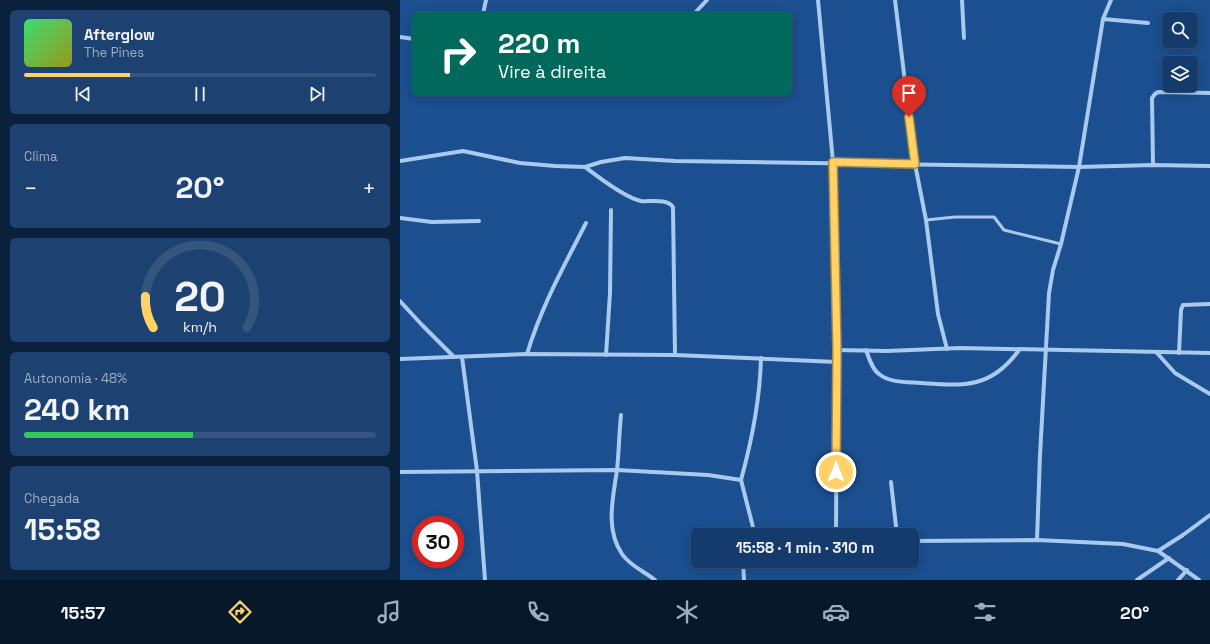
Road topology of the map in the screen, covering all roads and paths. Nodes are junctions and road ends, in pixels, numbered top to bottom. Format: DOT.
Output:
graph roads {
  1 [pos="486,0"];
  2 [pos="707,0"];
  3 [pos="818,0"];
  4 [pos="895,0"];
  5 [pos="962,0"];
  6 [pos="1111,0"];
  7 [pos="483,12"];
  8 [pos="696,12"];
  9 [pos="1103,19"];
  10 [pos="1148,23"];
  11 [pos="400,37"];
  12 [pos="964,38"];
  13 [pos="412,39"];
  14 [pos="1210,93"];
  15 [pos="400,161"];
  16 [pos="833,162"];
  17 [pos="915,164"];
  18 [pos="1153,165"];
  19 [pos="1210,166"];
  20 [pos="585,167"];
  21 [pos="1079,167"];
  22 [pos="611,210"];
  23 [pos="400,218"];
  24 [pos="479,220"];
  25 [pos="926,220"];
  26 [pos="586,223"];
  27 [pos="1061,244"];
  28 [pos="400,301"];
  29 [pos="1210,304"];
  30 [pos="947,349"];
  31 [pos="837,350"];
  32 [pos="866,350"];
  33 [pos="1019,350"];
  34 [pos="1046,351"];
  35 [pos="1157,353"];
  36 [pos="1179,353"];
  37 [pos="1210,353"];
  38 [pos="527,354"];
  39 [pos="606,355"];
  40 [pos="675,355"];
  41 [pos="454,357"];
  42 [pos="462,357"];
  43 [pos="761,358"];
  44 [pos="400,359"];
  45 [pos="837,362"];
  46 [pos="1210,394"];
  47 [pos="621,416"];
  48 [pos="617,470"];
  49 [pos="477,471"];
  50 [pos="400,472"];
  51 [pos="741,480"];
  52 [pos="891,482"];
  53 [pos="1210,515"];
  54 [pos="753,528"];
  55 [pos="836,528"];
  56 [pos="896,528"];
  57 [pos="1037,540"];
  58 [pos="919,541"];
  59 [pos="1158,551"];
  60 [pos="1169,558"];
  61 [pos="743,568"];
  62 [pos="1187,570"];
  63 [pos="485,580"];
  64 [pos="655,580"];
  65 [pos="744,580"];
  66 [pos="1137,580"];
  67 [pos="1178,580"];
  68 [pos="1199,580"];
  1 -- 7 [label="street"];
  2 -- 8 [label="street"];
  3 -- 16 [label="street"];
  4 -- 17 [label="street"];
  5 -- 12 [label="street"];
  6 -- 9 [label="street"];
  9 -- 10 [label="street"];
  9 -- 21 [label="street"];
  11 -- 13 [label="street"];
  14 -- 18 [label="street"];
  15 -- 20 [label="street"];
  16 -- 17 [label="street"];
  16 -- 20 [label="street"];
  16 -- 31 [label="street"];
  17 -- 21 [label="street"];
  17 -- 25 [label="street"];
  18 -- 19 [label="street"];
  18 -- 21 [label="street"];
  20 -- 40 [label="street"];
  21 -- 27 [label="street"];
  22 -- 39 [label="street"];
  23 -- 24 [label="street"];
  25 -- 27 [label="lane"];
  25 -- 30 [label="street"];
  26 -- 38 [label="street"];
  27 -- 34 [label="street"];
  28 -- 41 [label="street"];
  29 -- 36 [label="street"];
  30 -- 32 [label="street"];
  30 -- 33 [label="street"];
  31 -- 32 [label="street"];
  31 -- 45 [label="street"];
  32 -- 33 [label="street"];
  33 -- 34 [label="street"];
  34 -- 35 [label="street"];
  34 -- 57 [label="street"];
  35 -- 36 [label="street"];
  35 -- 46 [label="street"];
  36 -- 37 [label="street"];
  38 -- 39 [label="street"];
  38 -- 42 [label="street"];
  39 -- 40 [label="street"];
  40 -- 43 [label="street"];
  41 -- 42 [label="street"];
  41 -- 44 [label="street"];
  42 -- 49 [label="street"];
  43 -- 45 [label="street"];
  43 -- 51 [label="street"];
  45 -- 55 [label="street"];
  47 -- 48 [label="street"];
  48 -- 49 [label="street"];
  48 -- 51 [label="street"];
  48 -- 64 [label="street"];
  49 -- 50 [label="street"];
  49 -- 63 [label="street"];
  51 -- 54 [label="street"];
  52 -- 56 [label="street"];
  53 -- 59 [label="street"];
  57 -- 58 [label="street"];
  57 -- 59 [label="street"];
  59 -- 60 [label="street"];
  60 -- 62 [label="street"];
  60 -- 66 [label="street"];
  61 -- 65 [label="street"];
  62 -- 67 [label="street"];
  62 -- 68 [label="street"];
}
